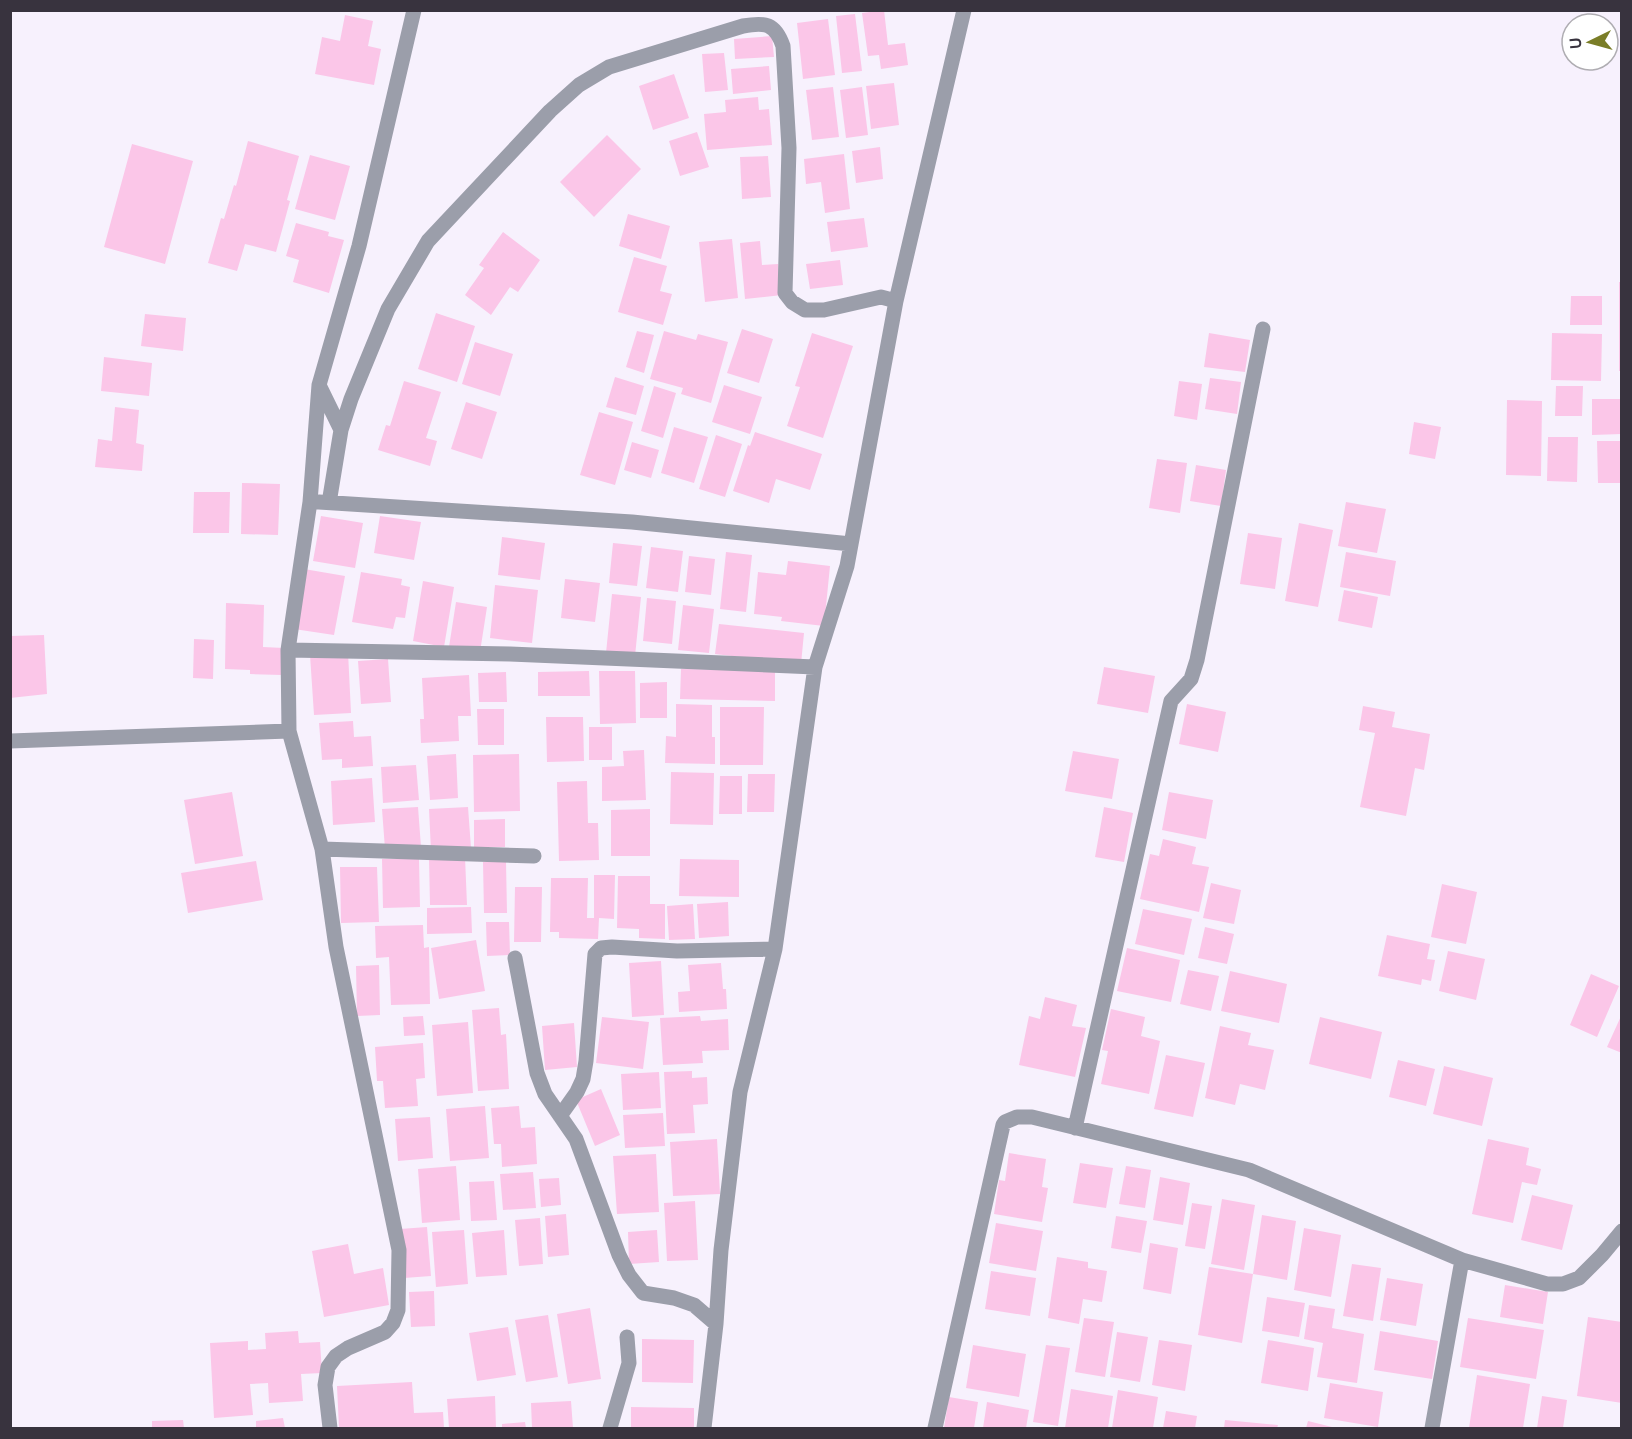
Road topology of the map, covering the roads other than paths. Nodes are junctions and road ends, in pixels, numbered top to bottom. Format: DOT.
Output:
graph roads {
  1 [pos="414,10"];
  2 [pos="964,10"];
  3 [pos="896,301"];
  4 [pos="1263,329"];
  5 [pos="319,385"];
  6 [pos="341,430"];
  7 [pos="310,502"];
  8 [pos="328,503"];
  9 [pos="851,544"];
  10 [pos="288,650"];
  11 [pos="815,667"];
  12 [pos="289,731"];
  13 [pos="10,741"];
  14 [pos="322,849"];
  15 [pos="534,856"];
  16 [pos="775,949"];
  17 [pos="515,958"];
  18 [pos="560,1116"];
  19 [pos="1075,1128"];
  20 [pos="1622,1231"];
  21 [pos="1462,1260"];
  22 [pos="716,1324"];
  23 [pos="627,1337"];
  24 [pos="330,1428"];
  25 [pos="610,1428"];
  26 [pos="704,1428"];
  27 [pos="935,1428"];
  28 [pos="1432,1428"];
  1 -- 5 [label="street"];
  2 -- 3 [label="street"];
  3 -- 6 [label="street"];
  3 -- 9 [label="street"];
  4 -- 19 [label="street"];
  5 -- 6 [label="street"];
  5 -- 7 [label="street"];
  6 -- 8 [label="street"];
  7 -- 8 [label="street"];
  7 -- 10 [label="street"];
  8 -- 9 [label="street"];
  9 -- 11 [label="street"];
  10 -- 11 [label="street"];
  10 -- 12 [label="street"];
  11 -- 16 [label="street"];
  12 -- 13 [label="street"];
  12 -- 14 [label="street"];
  14 -- 15 [label="street"];
  14 -- 24 [label="street"];
  16 -- 18 [label="street"];
  16 -- 22 [label="street"];
  17 -- 18 [label="street"];
  18 -- 22 [label="street"];
  19 -- 21 [label="street"];
  19 -- 27 [label="street"];
  20 -- 21 [label="street"];
  21 -- 28 [label="street"];
  22 -- 26 [label="street"];
  23 -- 25 [label="street"];
}
